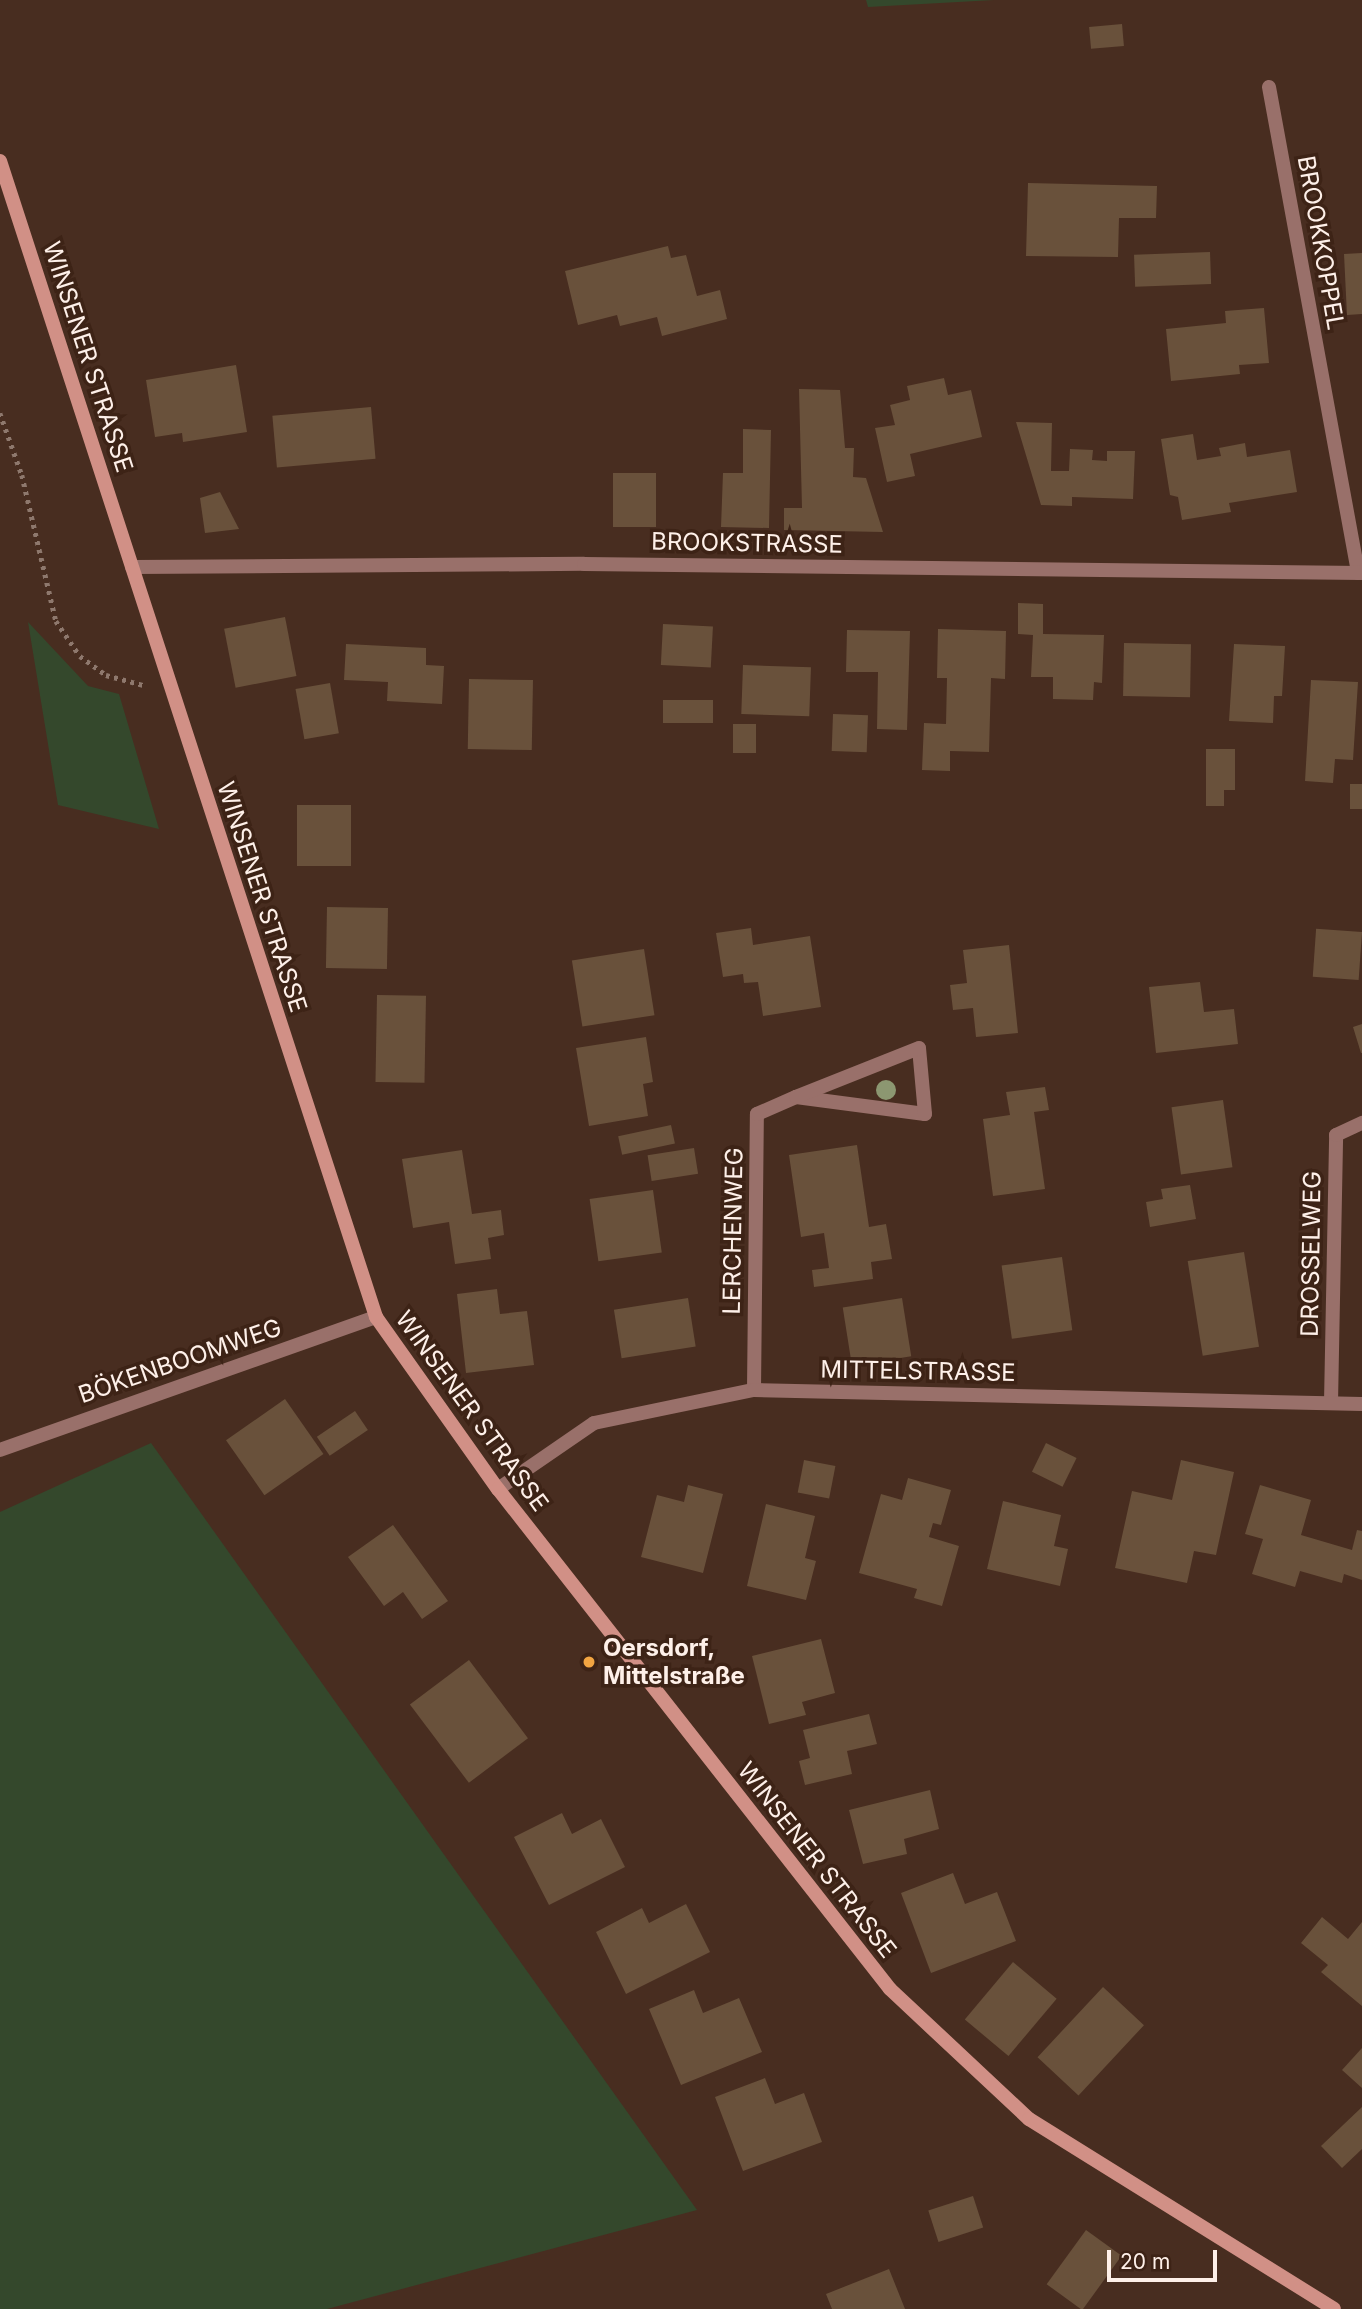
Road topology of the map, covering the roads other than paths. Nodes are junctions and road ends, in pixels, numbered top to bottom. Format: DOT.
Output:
graph roads {
  1 [pos="1269,87"];
  2 [pos="0,161"];
  3 [pos="132,566"];
  4 [pos="1360,573"];
  5 [pos="796,1097"];
  6 [pos="1362,1122"];
  7 [pos="376,1317"];
  8 [pos="754,1390"];
  9 [pos="1331,1403"];
  10 [pos="1362,1404"];
  11 [pos="0,1450"];
  12 [pos="498,1489"];
  13 [pos="1334,2309"];
  1 -- 4 [label="street, BROOKKOPPEL"];
  2 -- 3 [label="street, WINSENER STRASSE"];
  3 -- 4 [label="street, BROOKSTRASSE"];
  3 -- 7 [label="street, WINSENER STRASSE"];
  5 -- 5 [label="street, LERCHENWEG"];
  5 -- 8 [label="street, LERCHENWEG"];
  6 -- 9 [label="street, DROSSELWEG"];
  7 -- 11 [label="street, BÖKENBOOMWEG"];
  7 -- 12 [label="street, WINSENER STRASSE"];
  8 -- 9 [label="street, MITTELSTRASSE"];
  8 -- 12 [label="street, MITTELSTRASSE"];
  9 -- 10 [label="street, MITTELSTRASSE"];
  12 -- 13 [label="street, WINSENER STRASSE"];
}
